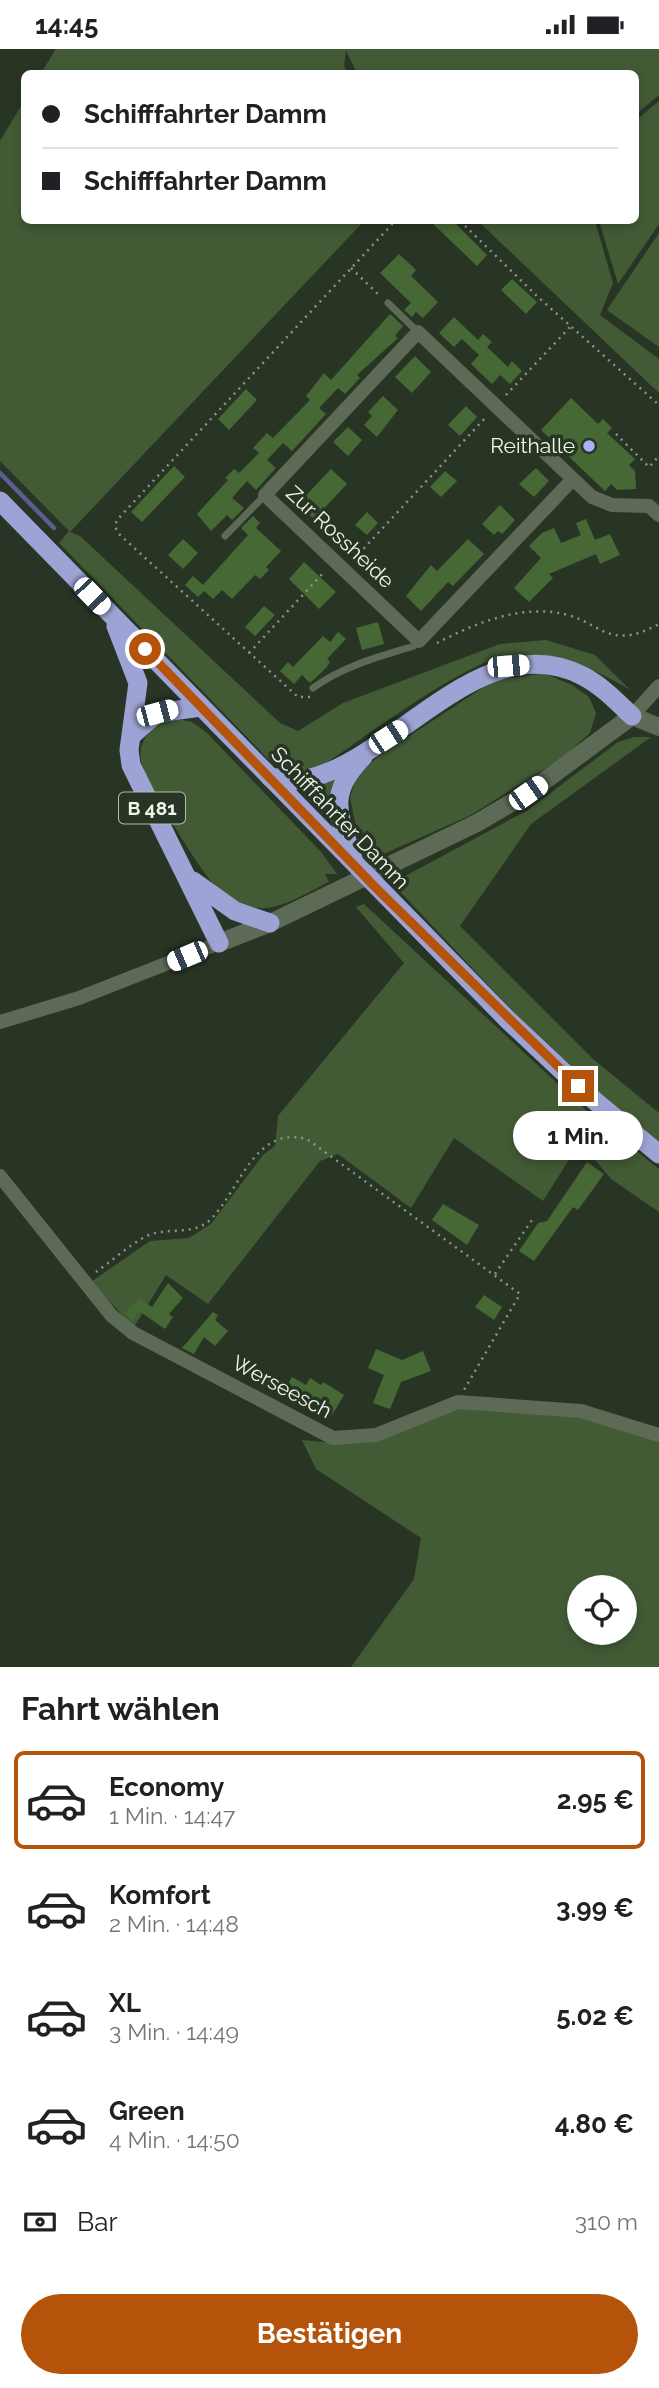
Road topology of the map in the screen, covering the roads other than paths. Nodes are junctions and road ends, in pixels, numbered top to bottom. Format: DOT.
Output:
graph roads {
  1 [pos="388,303"];
  2 [pos="418,332"];
  3 [pos="573,479"];
  4 [pos="265,495"];
  5 [pos="0,501"];
  6 [pos="659,515"];
  7 [pos="225,536"];
  8 [pos="112,616"];
  9 [pos="426,643"];
  10 [pos="659,686"];
  11 [pos="314,691"];
  12 [pos="201,707"];
  13 [pos="632,716"];
  14 [pos="659,727"];
  15 [pos="132,735"];
  16 [pos="371,748"];
  17 [pos="270,777"];
  18 [pos="355,866"];
  19 [pos="189,878"];
  20 [pos="270,923"];
  21 [pos="219,943"];
  22 [pos="0,1022"];
  23 [pos="659,1154"];
  24 [pos="0,1176"];
  25 [pos="659,1435"];
  1 -- 2 [label="lane"];
  2 -- 3 [label="street"];
  2 -- 4 [label="street, Zur Rossheide"];
  3 -- 6 [label="street"];
  3 -- 9 [label="street"];
  4 -- 7 [label="lane"];
  4 -- 9 [label="street, Zur Rossheide"];
  5 -- 8 [label="highway, Schifffahrter Damm / B 481"];
  8 -- 12 [label="highway, Schifffahrter Damm / B 481"];
  8 -- 15 [label="highway, B 481"];
  9 -- 11 [label="lane"];
  10 -- 13 [label="street"];
  12 -- 15 [label="highway"];
  12 -- 17 [label="highway, Schifffahrter Damm / B 481"];
  13 -- 14 [label="street"];
  13 -- 16 [label="highway, B 481"];
  13 -- 20 [label="street"];
  15 -- 19 [label="highway, B 481"];
  16 -- 17 [label="highway, B 481"];
  16 -- 18 [label="highway, B 481"];
  17 -- 18 [label="highway, Schifffahrter Damm / B 481"];
  18 -- 23 [label="highway, Schifffahrter Damm / B 481"];
  19 -- 20 [label="highway, B 481"];
  19 -- 21 [label="highway, B 481"];
  20 -- 21 [label="street"];
  21 -- 22 [label="street"];
  24 -- 25 [label="street, Werseesch"];
}
